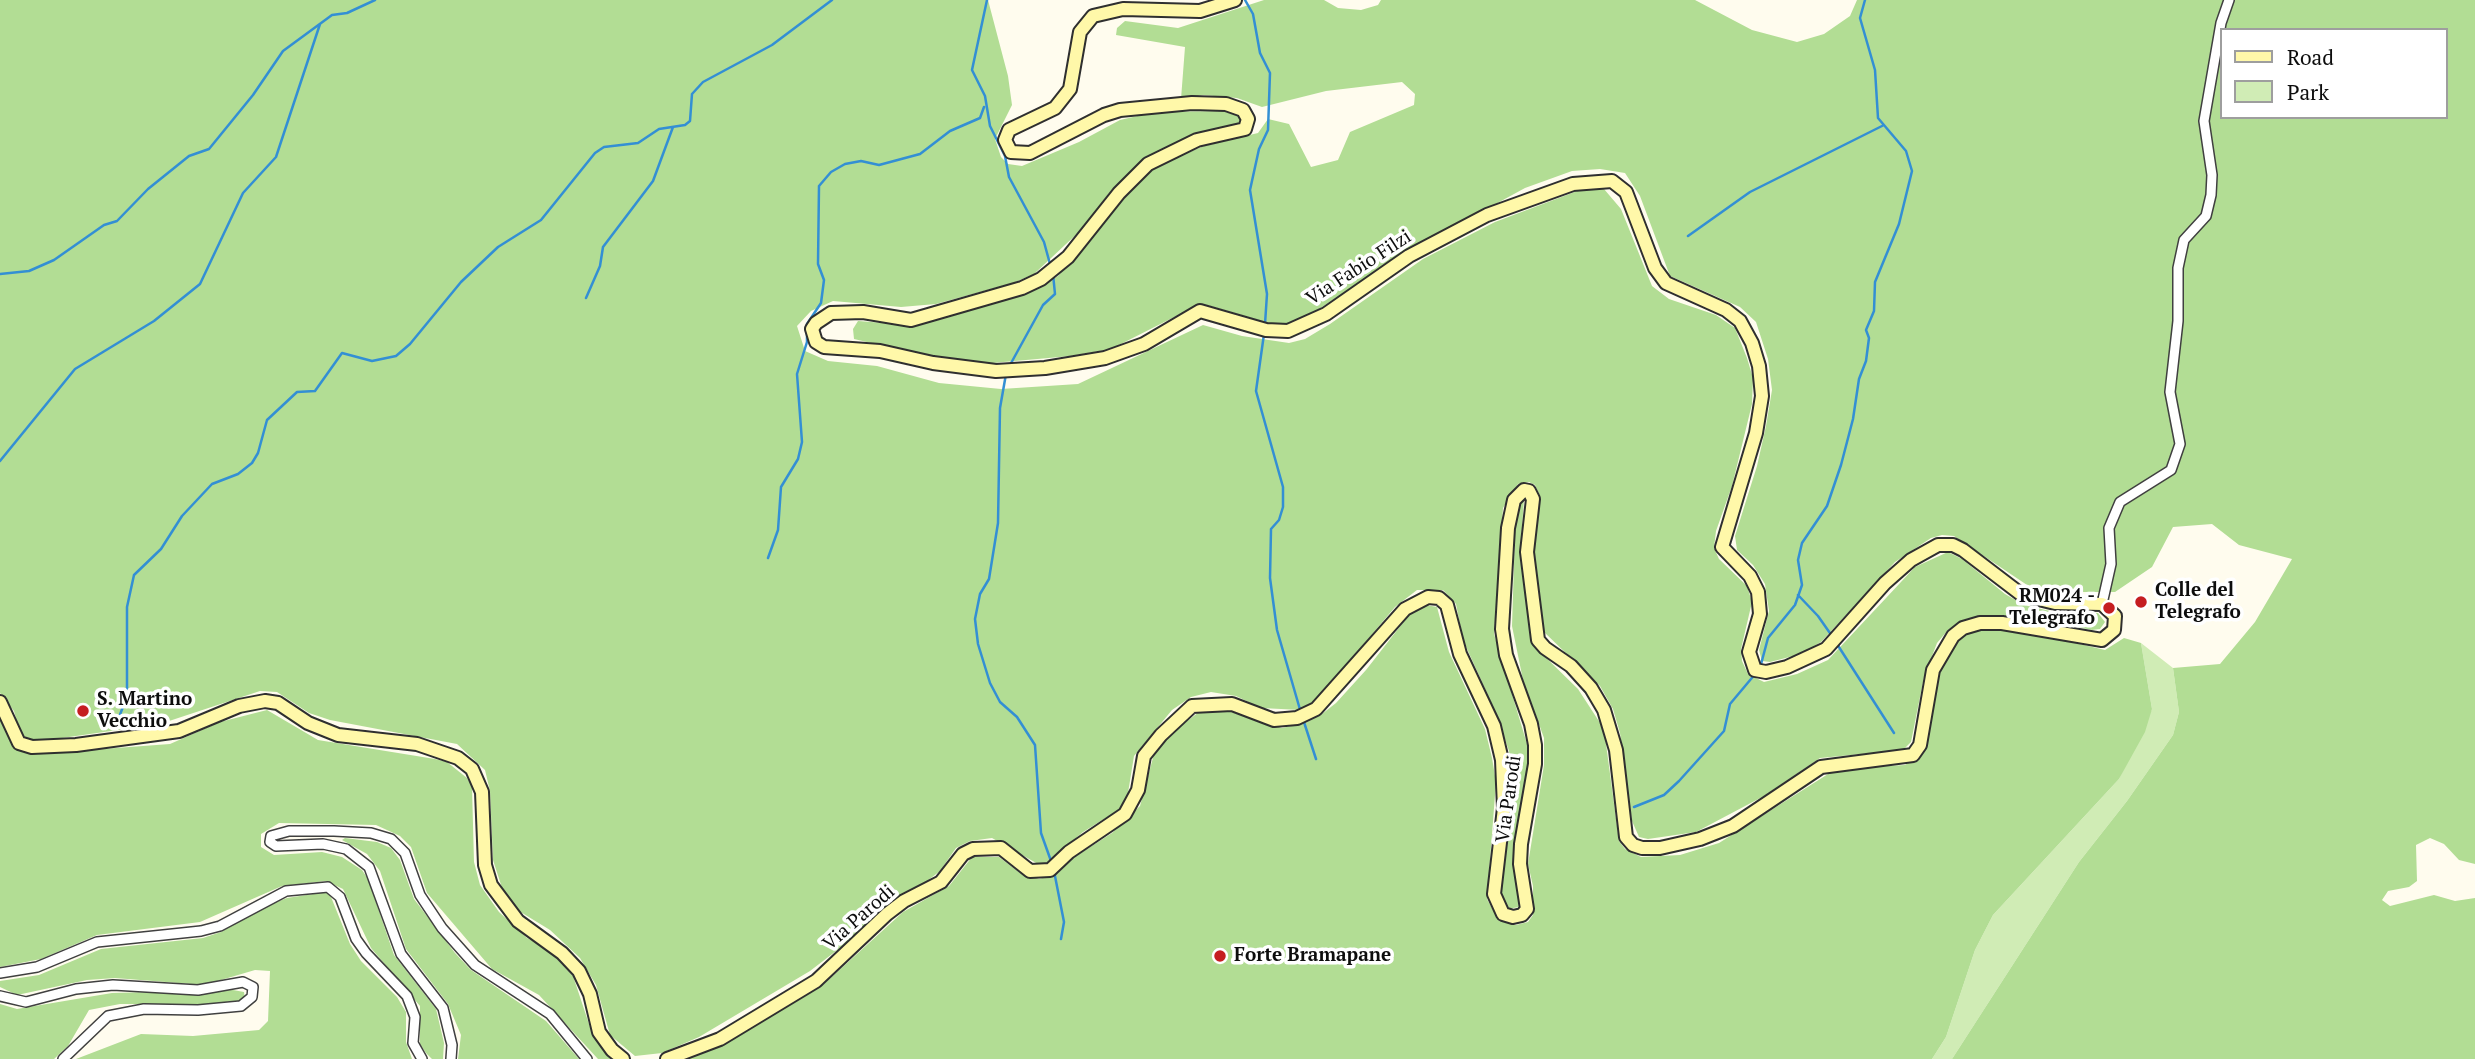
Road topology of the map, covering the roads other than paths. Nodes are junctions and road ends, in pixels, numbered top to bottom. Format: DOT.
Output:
graph roads {
  1 [pos="1235,0"];
  2 [pos="2229,0"];
  3 [pos="2220,28"];
  4 [pos="2220,29"];
  5 [pos="2102,604"];
  6 [pos="0,702"];
  7 [pos="0,973"];
  8 [pos="0,996"];
  9 [pos="63,1059"];
  10 [pos="422,1059"];
  11 [pos="451,1059"];
  12 [pos="587,1059"];
  13 [pos="624,1059"];
  14 [pos="667,1059"];
  1 -- 5 [label="street, Via Fabio Filzi"];
  2 -- 3 [label="street"];
  4 -- 5 [label="street"];
  5 -- 14 [label="street, Via Parodi"];
  6 -- 13 [label="street"];
  7 -- 10 [label="street"];
  8 -- 9 [label="street"];
  11 -- 12 [label="street"];
}
